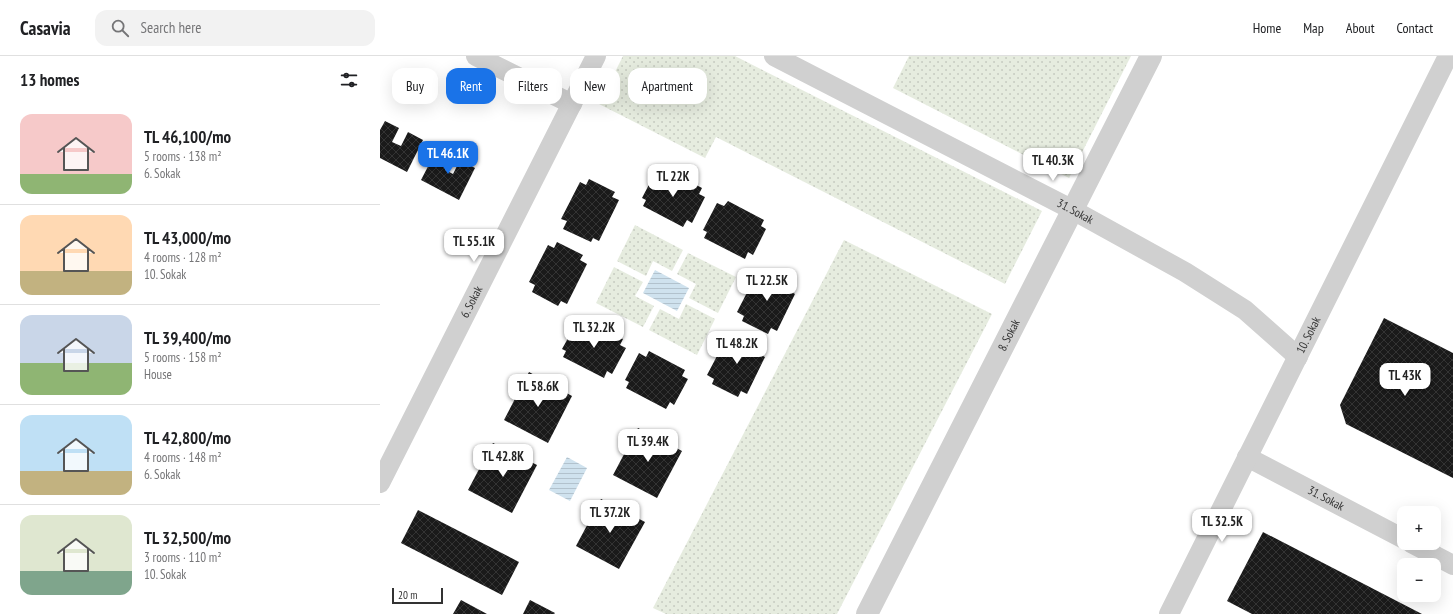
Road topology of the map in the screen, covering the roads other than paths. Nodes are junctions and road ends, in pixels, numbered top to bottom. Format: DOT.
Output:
graph roads {
  1 [pos="476,56"];
  2 [pos="596,56"];
  3 [pos="774,56"];
  4 [pos="1150,56"];
  5 [pos="1448,56"];
  6 [pos="590,68"];
  7 [pos="570,103"];
  8 [pos="572,104"];
  9 [pos="1071,209"];
  10 [pos="1298,357"];
  11 [pos="1247,457"];
  12 [pos="380,483"];
  13 [pos="1397,535"];
  14 [pos="1424,550"];
  15 [pos="1453,565"];
  16 [pos="867,614"];
  17 [pos="1169,614"];
  1 -- 7 [label="street"];
  2 -- 6 [label="street, 6. Sokak"];
  3 -- 9 [label="street, 31. Sokak"];
  4 -- 9 [label="street, 8. Sokak"];
  5 -- 10 [label="street, 10. Sokak"];
  8 -- 12 [label="street, 6. Sokak"];
  9 -- 10 [label="street, 31. Sokak"];
  9 -- 16 [label="street, 8. Sokak"];
  10 -- 11 [label="street, 10. Sokak"];
  11 -- 13 [label="street, 31. Sokak"];
  11 -- 17 [label="street, 10. Sokak"];
  14 -- 15 [label="street"];
}
